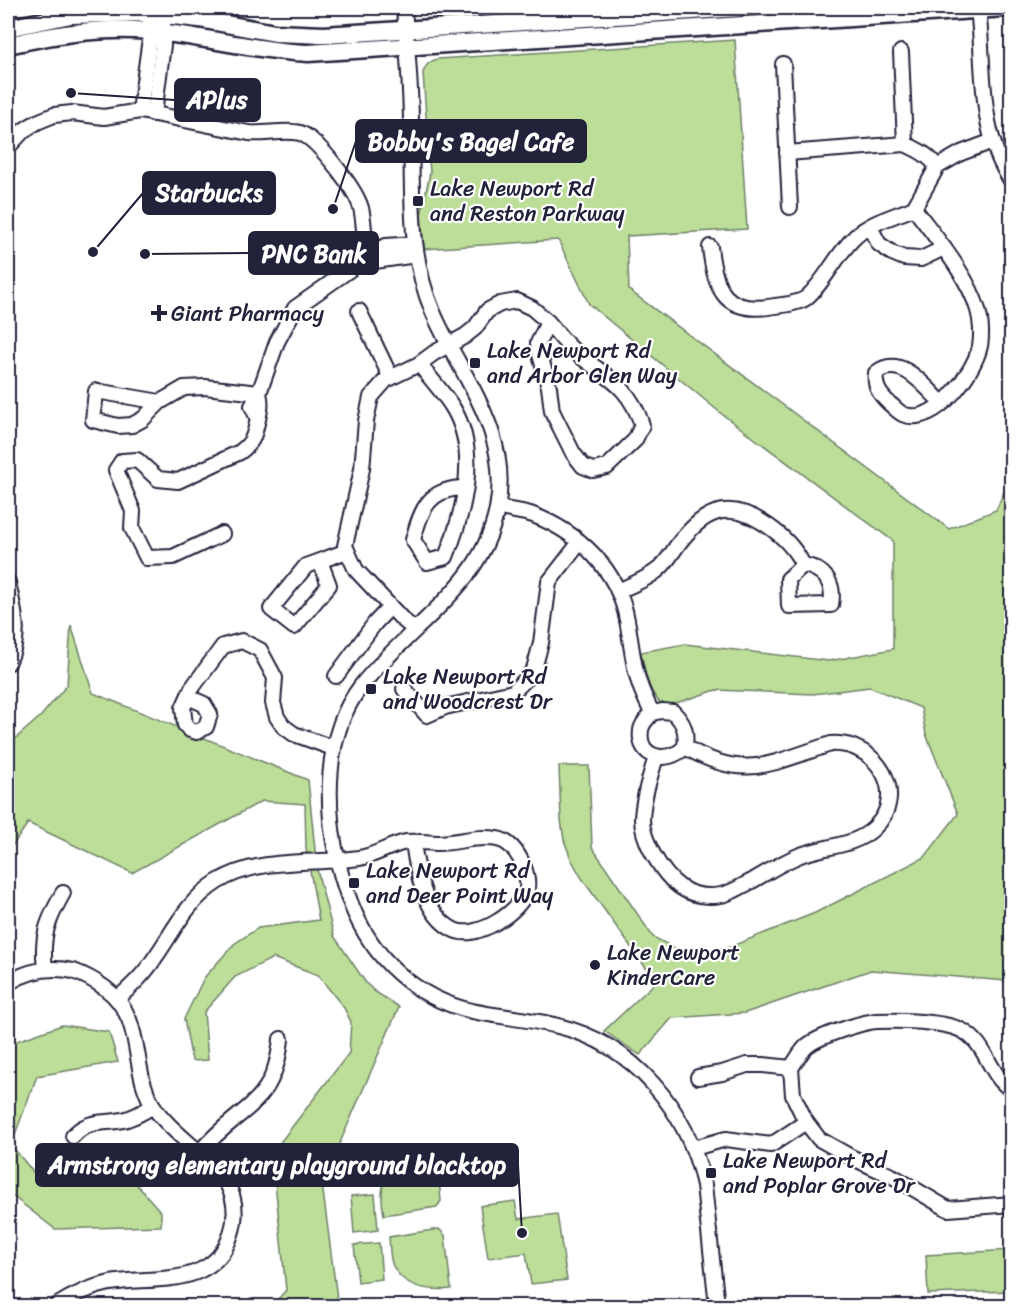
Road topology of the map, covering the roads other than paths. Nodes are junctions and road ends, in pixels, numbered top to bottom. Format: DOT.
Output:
graph roads {
  1 [pos="404,8"];
  2 [pos="739,8"];
  3 [pos="978,8"];
  4 [pos="1006,8"];
  5 [pos="154,14"];
  6 [pos="8,28"];
  7 [pos="406,30"];
  8 [pos="158,32"];
  9 [pos="8,45"];
  10 [pos="408,48"];
  11 [pos="901,52"];
  12 [pos="783,64"];
  13 [pos="147,112"];
  14 [pos="993,141"];
  15 [pos="8,143"];
  16 [pos="905,144"];
  17 [pos="788,153"];
  18 [pos="937,167"];
  19 [pos="1011,182"];
  20 [pos="790,207"];
  21 [pos="914,208"];
  22 [pos="870,226"];
  23 [pos="710,247"];
  24 [pos="944,248"];
  25 [pos="416,250"];
  26 [pos="366,259"];
  27 [pos="359,311"];
  28 [pos="548,322"];
  29 [pos="449,345"];
  30 [pos="419,364"];
  31 [pos="390,378"];
  32 [pos="259,393"];
  33 [pos="160,402"];
  34 [pos="942,403"];
  35 [pos="465,488"];
  36 [pos="498,507"];
  37 [pos="222,534"];
  38 [pos="580,542"];
  39 [pos="347,551"];
  40 [pos="320,561"];
  41 [pos="803,565"];
  42 [pos="8,582"];
  43 [pos="618,591"];
  44 [pos="390,607"];
  45 [pos="415,630"];
  46 [pos="8,663"];
  47 [pos="336,676"];
  48 [pos="404,689"];
  49 [pos="188,697"];
  50 [pos="652,713"];
  51 [pos="685,747"];
  52 [pos="333,748"];
  53 [pos="656,757"];
  54 [pos="413,842"];
  55 [pos="339,859"];
  56 [pos="63,893"];
  57 [pos="45,969"];
  58 [pos="8,983"];
  59 [pos="117,999"];
  60 [pos="281,1039"];
  61 [pos="791,1068"];
  62 [pos="698,1077"];
  63 [pos="1011,1090"];
  64 [pos="153,1106"];
  65 [pos="806,1122"];
  66 [pos="73,1136"];
  67 [pos="693,1148"];
  68 [pos="199,1153"];
  69 [pos="1011,1203"];
  70 [pos="56,1306"];
  71 [pos="717,1306"];
  1 -- 7 [label="street"];
  2 -- 7 [label="main road"];
  3 -- 4 [label="main road"];
  3 -- 10 [label="main road"];
  3 -- 14 [label="street"];
  5 -- 6 [label="main road"];
  5 -- 7 [label="main road"];
  5 -- 8 [label="street"];
  7 -- 10 [label="street"];
  8 -- 9 [label="main road"];
  8 -- 10 [label="main road"];
  8 -- 13 [label="street"];
  10 -- 25 [label="street"];
  11 -- 16 [label="street"];
  12 -- 17 [label="street"];
  13 -- 15 [label="street"];
  13 -- 26 [label="street"];
  14 -- 18 [label="street"];
  14 -- 19 [label="street"];
  16 -- 17 [label="street"];
  16 -- 18 [label="street"];
  17 -- 20 [label="street"];
  18 -- 21 [label="street"];
  21 -- 22 [label="street"];
  21 -- 24 [label="street"];
  22 -- 23 [label="street"];
  22 -- 24 [label="street"];
  24 -- 34 [label="street"];
  25 -- 26 [label="street"];
  25 -- 29 [label="street"];
  26 -- 32 [label="street"];
  27 -- 31 [label="street"];
  28 -- 28 [label="street"];
  28 -- 29 [label="street"];
  29 -- 30 [label="street"];
  29 -- 36 [label="street"];
  30 -- 31 [label="street"];
  30 -- 35 [label="street"];
  31 -- 39 [label="street"];
  32 -- 33 [label="street"];
  32 -- 37 [label="street"];
  34 -- 34 [label="street"];
  35 -- 35 [label="street"];
  36 -- 38 [label="street"];
  36 -- 45 [label="street"];
  38 -- 43 [label="street"];
  38 -- 48 [label="street"];
  39 -- 40 [label="street"];
  39 -- 44 [label="street"];
  40 -- 40 [label="street"];
  41 -- 43 [label="street"];
  42 -- 46 [label="street"];
  43 -- 50 [label="street"];
  44 -- 45 [label="street"];
  44 -- 47 [label="street"];
  45 -- 52 [label="street"];
  49 -- 52 [label="street"];
  50 -- 51 [label="street"];
  50 -- 53 [label="street"];
  51 -- 53 [label="street"];
  51 -- 53 [label="street"];
  52 -- 55 [label="street"];
  54 -- 54 [label="street"];
  54 -- 55 [label="street"];
  55 -- 59 [label="street"];
  55 -- 67 [label="street"];
  56 -- 57 [label="street"];
  57 -- 58 [label="street"];
  57 -- 59 [label="street"];
  59 -- 64 [label="street"];
  60 -- 68 [label="street"];
  61 -- 62 [label="street"];
  61 -- 63 [label="street"];
  61 -- 65 [label="street"];
  64 -- 66 [label="street"];
  64 -- 68 [label="street"];
  65 -- 67 [label="street"];
  65 -- 69 [label="street"];
  67 -- 71 [label="street"];
  68 -- 70 [label="street"];
}
